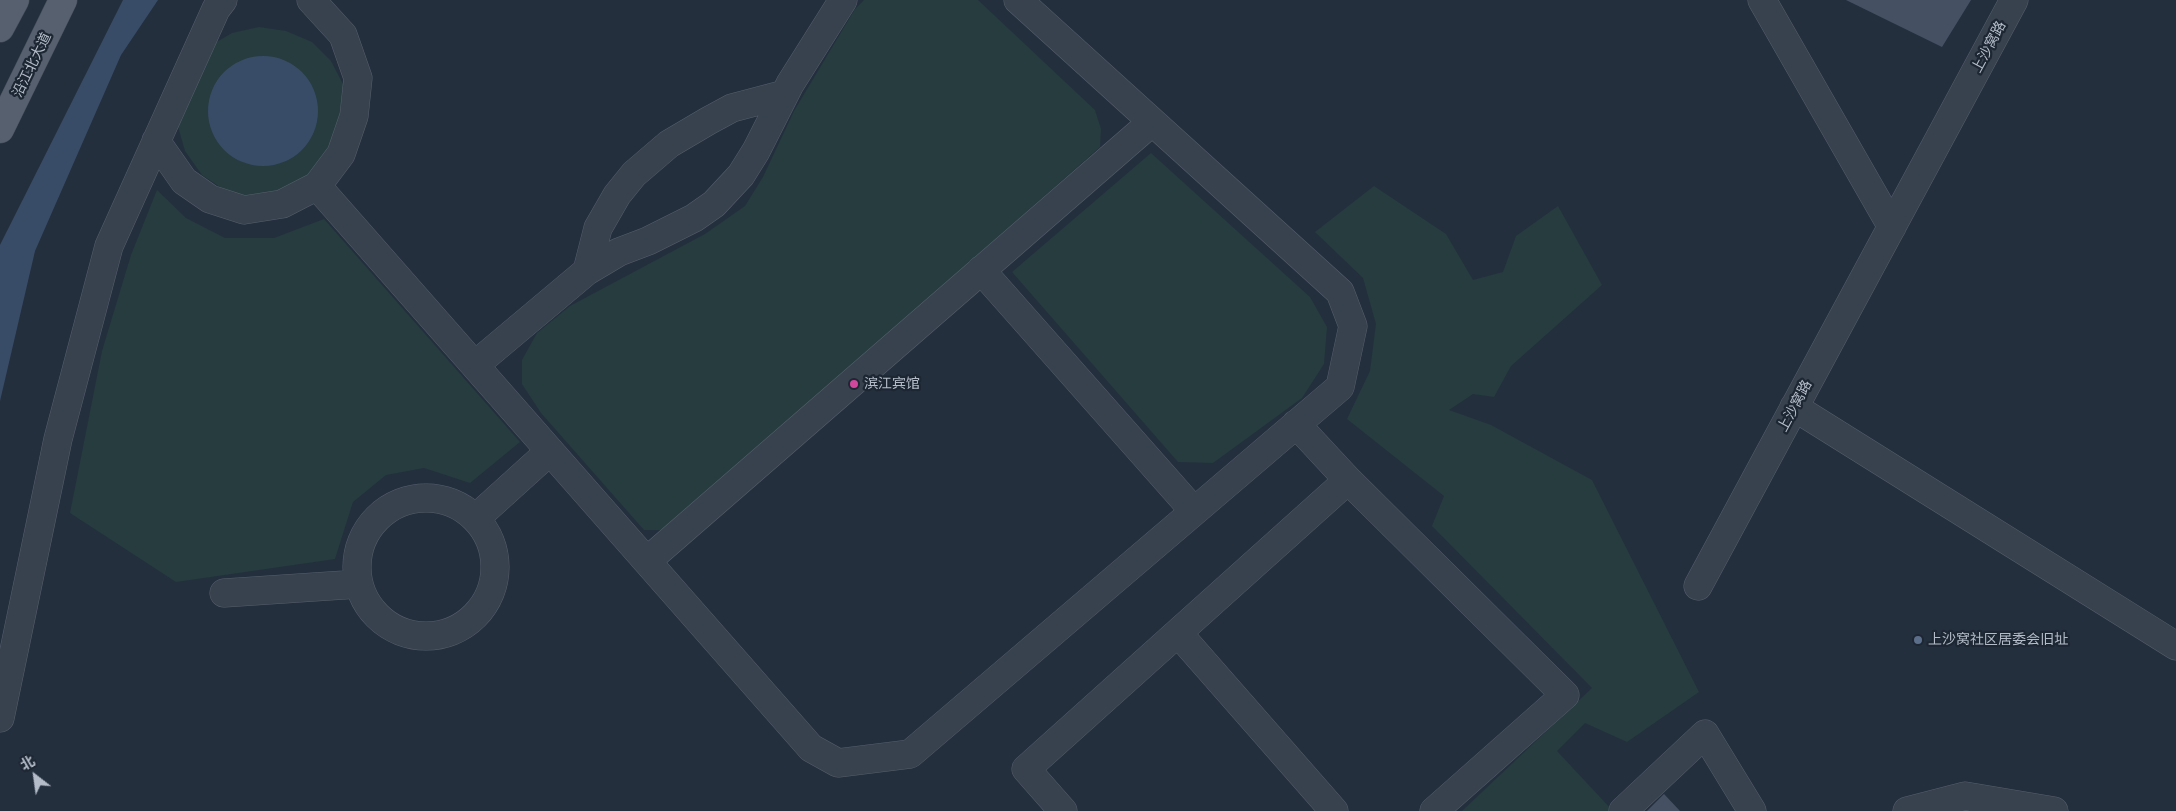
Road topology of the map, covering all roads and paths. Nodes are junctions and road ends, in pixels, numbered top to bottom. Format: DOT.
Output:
graph roads {
  1 [pos="15,0"];
  2 [pos="63,0"];
  3 [pos="223,0"];
  4 [pos="311,0"];
  5 [pos="843,0"];
  6 [pos="1018,0"];
  7 [pos="1762,0"];
  8 [pos="2014,0"];
  9 [pos="0,28"];
  10 [pos="785,94"];
  11 [pos="1152,122"];
  12 [pos="0,129"];
  13 [pos="156,142"];
  14 [pos="317,186"];
  15 [pos="1892,227"];
  16 [pos="981,270"];
  17 [pos="587,271"];
  18 [pos="475,365"];
  19 [pos="1794,407"];
  20 [pos="1296,424"];
  21 [pos="550,451"];
  22 [pos="1348,480"];
  23 [pos="1194,511"];
  24 [pos="476,518"];
  25 [pos="647,561"];
  26 [pos="359,584"];
  27 [pos="1698,586"];
  28 [pos="224,593"];
  29 [pos="1178,633"];
  30 [pos="2176,646"];
  31 [pos="0,718"];
  32 [pos="1063,811"];
  33 [pos="1334,811"];
  34 [pos="1434,811"];
  35 [pos="1623,811"];
  36 [pos="1752,811"];
  37 [pos="1907,811"];
  38 [pos="2054,811"];
  1 -- 9 [label="main road"];
  2 -- 12 [label="main road, 沿江北大道"];
  3 -- 13 [label="street"];
  4 -- 14 [label="street"];
  5 -- 10 [label="street"];
  6 -- 11 [label="street"];
  7 -- 15 [label="street"];
  8 -- 15 [label="street, 上沙窝路"];
  10 -- 17 [label="street"];
  10 -- 17 [label="street"];
  11 -- 16 [label="street"];
  11 -- 20 [label="street"];
  13 -- 14 [label="street"];
  13 -- 31 [label="street"];
  14 -- 18 [label="street"];
  15 -- 19 [label="street, 上沙窝路"];
  16 -- 23 [label="street"];
  16 -- 25 [label="street"];
  17 -- 18 [label="street"];
  18 -- 21 [label="street"];
  19 -- 27 [label="street, 上沙窝路"];
  19 -- 30 [label="street"];
  20 -- 22 [label="street"];
  20 -- 23 [label="street"];
  21 -- 24 [label="street"];
  21 -- 25 [label="street"];
  22 -- 29 [label="street"];
  22 -- 34 [label="street"];
  23 -- 25 [label="street"];
  24 -- 26 [label="street"];
  24 -- 26 [label="street"];
  26 -- 28 [label="street"];
  29 -- 32 [label="street"];
  29 -- 33 [label="street"];
  35 -- 36 [label="street"];
  37 -- 38 [label="street"];
}
